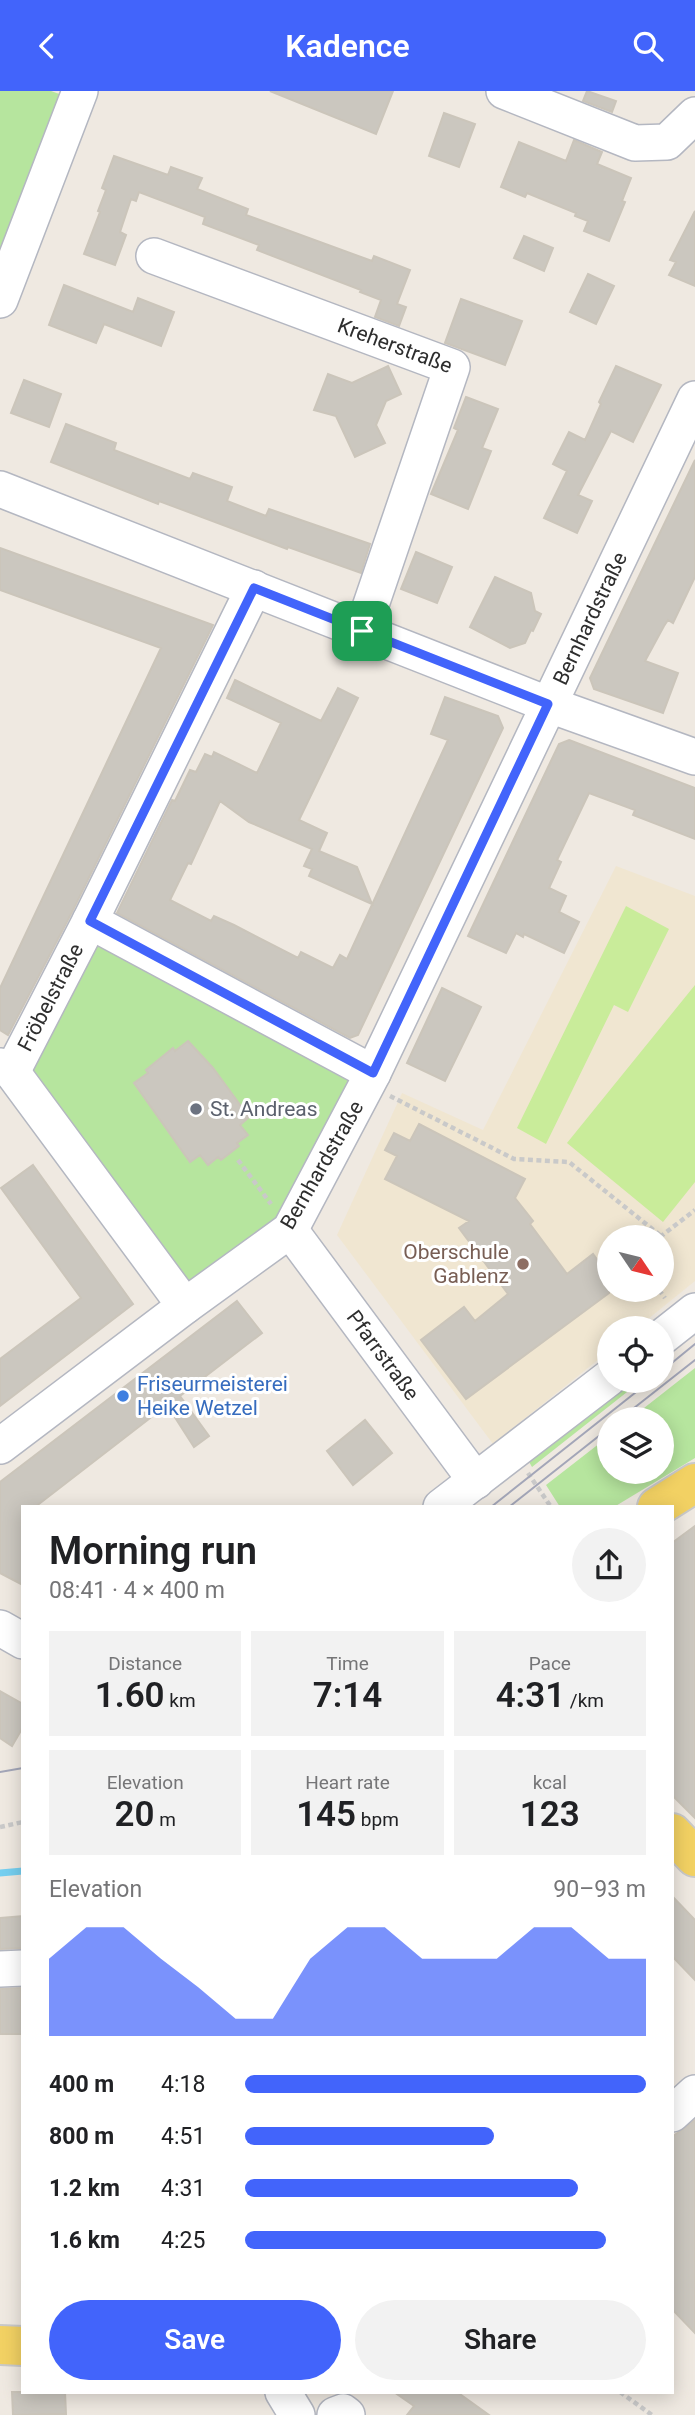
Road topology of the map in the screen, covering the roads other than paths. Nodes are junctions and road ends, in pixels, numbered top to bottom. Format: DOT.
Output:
graph roads {
  1 [pos="80,91"];
  2 [pos="504,91"];
  3 [pos="690,91"];
  4 [pos="695,114"];
  5 [pos="154,256"];
  6 [pos="0,300"];
  7 [pos="695,399"];
  8 [pos="0,489"];
  9 [pos="254,588"];
  10 [pos="362,631"];
  11 [pos="548,704"];
  12 [pos="695,757"];
  13 [pos="90,921"];
  14 [pos="6,1069"];
  15 [pos="370,1079"];
  16 [pos="290,1230"];
  17 [pos="185,1306"];
  18 [pos="695,1311"];
  19 [pos="674,1328"];
  20 [pos="597,1387"];
  21 [pos="0,1446"];
  22 [pos="476,1481"];
  23 [pos="695,1483"];
  24 [pos="444,1505"];
  25 [pos="660,1505"];
  26 [pos="0,1628"];
  27 [pos="21,1640"];
  28 [pos="674,1835"];
  29 [pos="695,1857"];
  30 [pos="21,1968"];
  31 [pos="0,1969"];
  32 [pos="695,2093"];
  33 [pos="674,2112"];
  34 [pos="0,2345"];
  35 [pos="21,2346"];
  36 [pos="284,2394"];
  37 [pos="297,2415"];
  38 [pos="335,2415"];
  39 [pos="347,2415"];
  1 -- 6 [label="street"];
  2 -- 4 [label="street"];
  3 -- 4 [label="street"];
  5 -- 10 [label="street, Kreherstraße"];
  7 -- 11 [label="street, Bernhardstraße"];
  8 -- 9 [label="street"];
  9 -- 10 [label="street"];
  9 -- 13 [label="street, Fröbelstraße"];
  10 -- 11 [label="street"];
  11 -- 12 [label="street"];
  11 -- 15 [label="street, Bernhardstraße"];
  13 -- 14 [label="street, Fröbelstraße"];
  13 -- 15 [label="street, Fröbelstraße"];
  14 -- 17 [label="street"];
  15 -- 16 [label="street, Bernhardstraße"];
  16 -- 17 [label="street, Bernhardstraße"];
  16 -- 22 [label="street, Pfarrstraße"];
  17 -- 21 [label="street, Bernhardstraße"];
  18 -- 19 [label="street"];
  20 -- 22 [label="street"];
  22 -- 24 [label="street"];
  23 -- 25 [label="main road"];
  26 -- 27 [label="street"];
  28 -- 29 [label="main road"];
  30 -- 31 [label="street"];
  32 -- 33 [label="street"];
  34 -- 35 [label="main road"];
  36 -- 37 [label="street"];
  38 -- 39 [label="street"];
}
